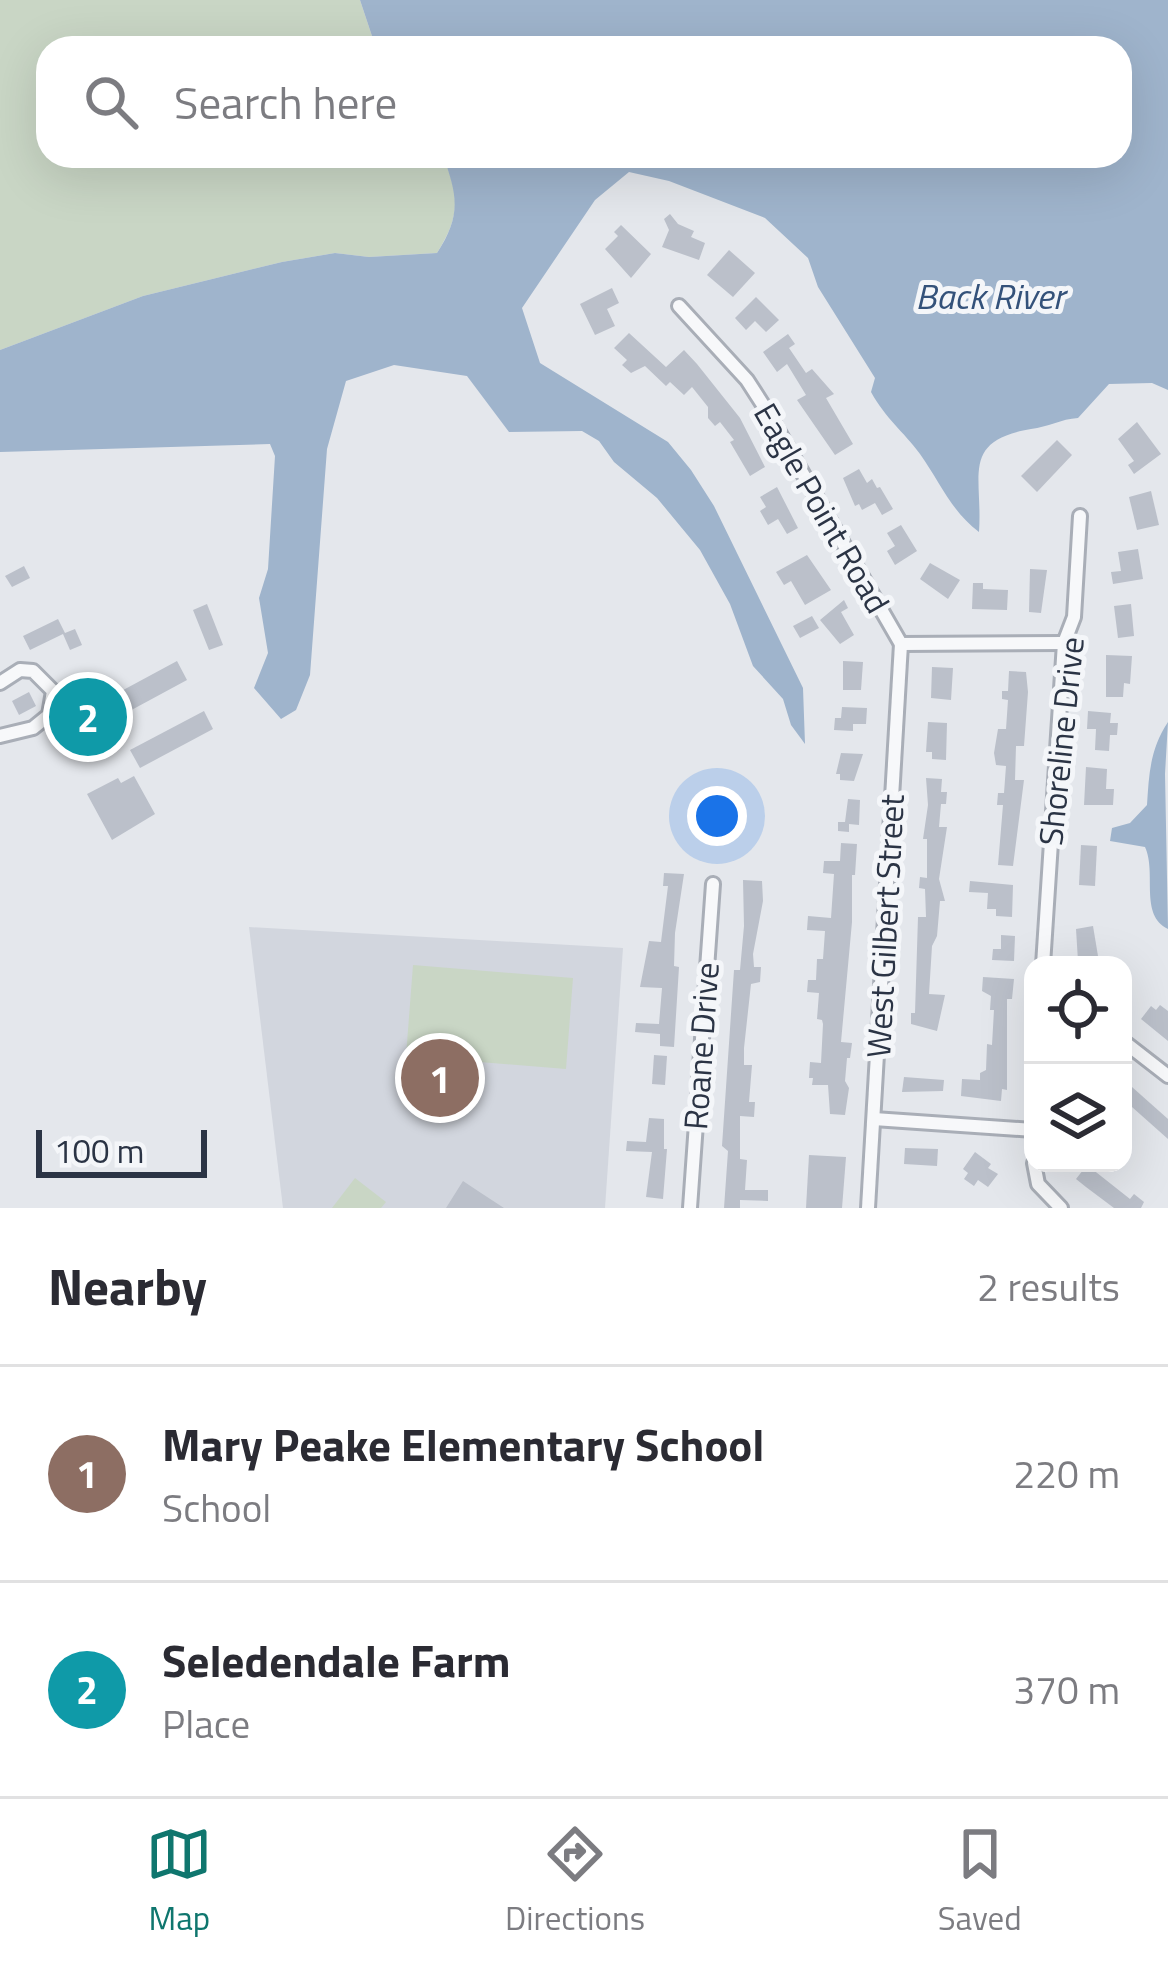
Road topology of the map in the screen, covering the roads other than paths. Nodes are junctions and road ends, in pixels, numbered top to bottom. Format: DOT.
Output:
graph roads {
  1 [pos="679,306"];
  2 [pos="1080,516"];
  3 [pos="901,644"];
  4 [pos="1064,644"];
  5 [pos="0,683"];
  6 [pos="0,736"];
  7 [pos="713,884"];
  8 [pos="1043,956"];
  9 [pos="1132,1048"];
  10 [pos="1168,1076"];
  11 [pos="874,1119"];
  12 [pos="1024,1129"];
  13 [pos="1036,1172"];
  14 [pos="690,1208"];
  15 [pos="868,1208"];
  16 [pos="1061,1208"];
  1 -- 3 [label="street, Eagle Point Road"];
  2 -- 4 [label="street, Shoreline Drive"];
  3 -- 4 [label="street, Eagle Point Road"];
  3 -- 11 [label="street, West Gilbert Street"];
  4 -- 8 [label="street, Shoreline Drive"];
  5 -- 6 [label="street"];
  7 -- 14 [label="street, Roane Drive"];
  9 -- 10 [label="street"];
  11 -- 12 [label="street"];
  11 -- 15 [label="street, West Gilbert Street"];
  13 -- 16 [label="street"];
}
